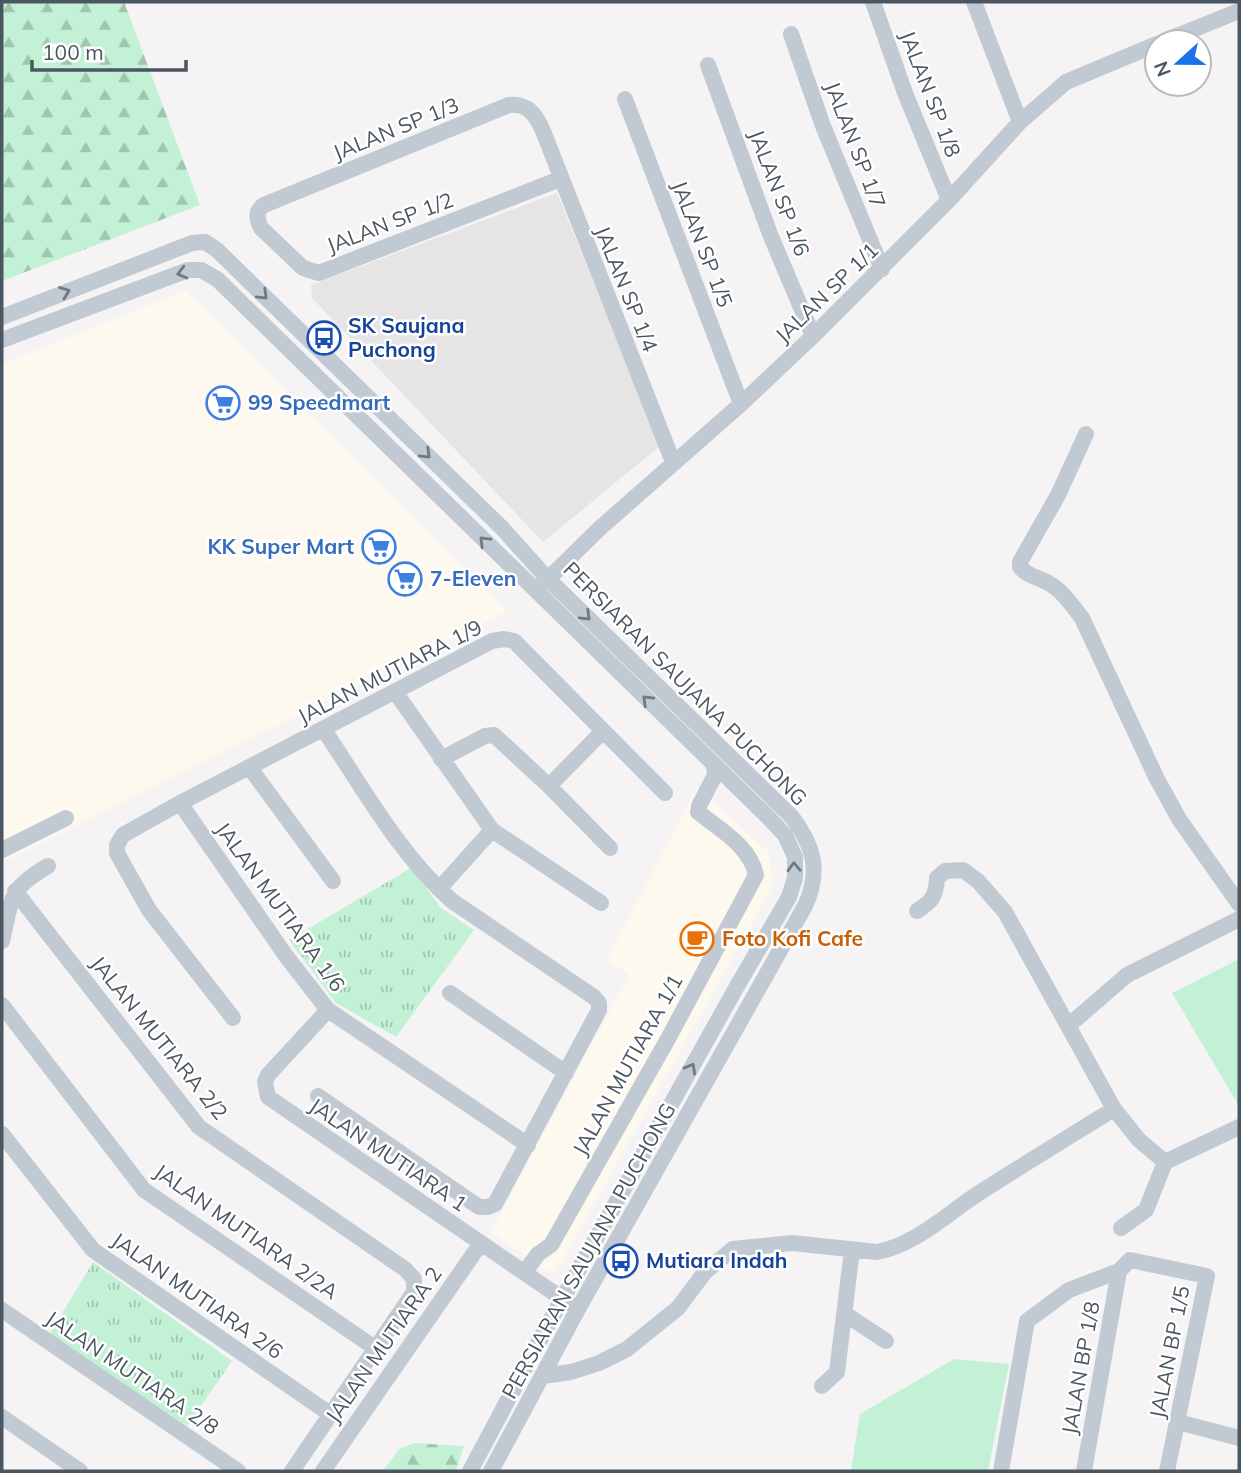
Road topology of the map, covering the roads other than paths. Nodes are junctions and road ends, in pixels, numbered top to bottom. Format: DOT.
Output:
graph roads {
  1 [pos="873,2"];
  2 [pos="974,2"];
  3 [pos="1239,11"];
  4 [pos="1197,28"];
  5 [pos="791,34"];
  6 [pos="1143,50"];
  7 [pos="708,65"];
  8 [pos="625,99"];
  9 [pos="1020,122"];
  10 [pos="543,131"];
  11 [pos="560,179"];
  12 [pos="949,200"];
  13 [pos="258,213"];
  14 [pos="882,269"];
  15 [pos="2,317"];
  16 [pos="813,335"];
  17 [pos="2,340"];
  18 [pos="741,404"];
  19 [pos="1086,434"];
  20 [pos="673,462"];
  21 [pos="547,578"];
  22 [pos="535,592"];
  23 [pos="396,693"];
  24 [pos="324,730"];
  25 [pos="603,731"];
  26 [pos="441,759"];
  27 [pos="714,765"];
  28 [pos="250,768"];
  29 [pos="549,786"];
  30 [pos="739,789"];
  31 [pos="665,793"];
  32 [pos="706,793"];
  33 [pos="180,803"];
  34 [pos="66,818"];
  35 [pos="492,830"];
  36 [pos="610,848"];
  37 [pos="2,850"];
  38 [pos="48,866"];
  39 [pos="332,881"];
  40 [pos="439,889"];
  41 [pos="15,891"];
  42 [pos="601,903"];
  43 [pos="1239,904"];
  44 [pos="917,911"];
  45 [pos="1239,919"];
  46 [pos="2,941"];
  47 [pos="450,993"];
  48 [pos="2,1005"];
  49 [pos="328,1010"];
  50 [pos="233,1018"];
  51 [pos="1068,1026"];
  52 [pos="566,1073"];
  53 [pos="318,1096"];
  54 [pos="1114,1109"];
  55 [pos="1239,1128"];
  56 [pos="2,1134"];
  57 [pos="528,1145"];
  58 [pos="1165,1162"];
  59 [pos="1121,1228"];
  60 [pos="481,1243"];
  61 [pos="852,1250"];
  62 [pos="1125,1266"];
  63 [pos="525,1272"];
  64 [pos="563,1298"];
  65 [pos="578,1309"];
  66 [pos="2,1310"];
  67 [pos="845,1314"];
  68 [pos="886,1341"];
  69 [pos="374,1348"];
  70 [pos="543,1376"];
  71 [pos="822,1386"];
  72 [pos="330,1414"];
  73 [pos="2,1418"];
  74 [pos="1178,1422"];
  75 [pos="1239,1438"];
  76 [pos="80,1471"];
  77 [pos="238,1471"];
  78 [pos="292,1471"];
  79 [pos="323,1471"];
  80 [pos="470,1471"];
  81 [pos="491,1471"];
  82 [pos="1002,1471"];
  83 [pos="1084,1471"];
  84 [pos="1167,1471"];
  1 -- 12 [label="street, JALAN SP 1/8"];
  2 -- 9 [label="street"];
  3 -- 4 [label="street"];
  5 -- 14 [label="street, JALAN SP 1/7"];
  6 -- 9 [label="street, JALAN SP 1/1"];
  7 -- 16 [label="street, JALAN SP 1/6"];
  8 -- 18 [label="street, JALAN SP 1/5"];
  9 -- 12 [label="street, JALAN SP 1/1"];
  10 -- 11 [label="street, JALAN SP 1/4"];
  10 -- 13 [label="street, JALAN SP 1/3"];
  11 -- 13 [label="street, JALAN SP 1/2"];
  11 -- 20 [label="street, JALAN SP 1/4"];
  12 -- 14 [label="street, JALAN SP 1/1"];
  14 -- 16 [label="street, JALAN SP 1/1"];
  15 -- 21 [label="street, PERSIARAN SAUJANA PUCHONG, one-way"];
  16 -- 18 [label="street, JALAN SP 1/1"];
  22 -- 17 [label="street, PERSIARAN SAUJANA PUCHONG, one-way"];
  18 -- 20 [label="street, JALAN SP 1/1"];
  19 -- 43 [label="street"];
  20 -- 21 [label="street, JALAN SP 1/1"];
  21 -- 22 [label="street, JALAN SP 1/1"];
  21 -- 65 [label="street, PERSIARAN SAUJANA PUCHONG, one-way"];
  27 -- 22 [label="street, PERSIARAN SAUJANA PUCHONG, one-way"];
  23 -- 24 [label="street, JALAN MUTIARA 1/9"];
  23 -- 25 [label="street, JALAN MUTIARA 1/9"];
  23 -- 26 [label="street"];
  24 -- 28 [label="street, JALAN MUTIARA 1/9"];
  24 -- 40 [label="street"];
  25 -- 29 [label="street"];
  25 -- 31 [label="street, JALAN MUTIARA 1/9"];
  26 -- 29 [label="street"];
  26 -- 35 [label="street"];
  27 -- 30 [label="street, PERSIARAN SAUJANA PUCHONG"];
  27 -- 32 [label="street"];
  28 -- 33 [label="street, JALAN MUTIARA 1/9"];
  28 -- 39 [label="street"];
  29 -- 36 [label="street"];
  30 -- 32 [label="street"];
  64 -- 30 [label="street, PERSIARAN SAUJANA PUCHONG, one-way"];
  32 -- 63 [label="street, JALAN MUTIARA 1/1"];
  33 -- 49 [label="street, JALAN MUTIARA 1/6"];
  33 -- 50 [label="street, JALAN MUTIARA 1/9"];
  34 -- 37 [label="street"];
  35 -- 40 [label="street"];
  35 -- 42 [label="street"];
  38 -- 41 [label="street"];
  40 -- 52 [label="street"];
  41 -- 46 [label="street"];
  41 -- 69 [label="street, JALAN MUTIARA 2/2"];
  44 -- 51 [label="street"];
  45 -- 51 [label="street"];
  47 -- 52 [label="street"];
  48 -- 69 [label="street, JALAN MUTIARA 2/2A"];
  49 -- 57 [label="street, JALAN MUTIARA 1/6"];
  49 -- 60 [label="street, JALAN MUTIARA 1"];
  51 -- 54 [label="street"];
  52 -- 57 [label="street"];
  53 -- 57 [label="street"];
  54 -- 58 [label="street"];
  54 -- 61 [label="street"];
  55 -- 58 [label="street"];
  56 -- 72 [label="street, JALAN MUTIARA 2/6"];
  58 -- 59 [label="street"];
  60 -- 63 [label="street, JALAN MUTIARA 1"];
  60 -- 79 [label="street, JALAN MUTIARA 2"];
  61 -- 67 [label="street"];
  61 -- 70 [label="street"];
  62 -- 74 [label="street, JALAN BP 1/5"];
  62 -- 82 [label="street"];
  62 -- 83 [label="street, JALAN BP 1/8"];
  63 -- 64 [label="street, JALAN MUTIARA 1"];
  64 -- 65 [label="street, JALAN MUTIARA 1"];
  64 -- 80 [label="street, PERSIARAN SAUJANA PUCHONG"];
  65 -- 70 [label="street, PERSIARAN SAUJANA PUCHONG"];
  66 -- 77 [label="street, JALAN MUTIARA 2/8"];
  67 -- 68 [label="street"];
  67 -- 71 [label="street"];
  69 -- 72 [label="street"];
  70 -- 81 [label="street, PERSIARAN SAUJANA PUCHONG"];
  72 -- 78 [label="street"];
  73 -- 76 [label="street"];
  74 -- 75 [label="street"];
  74 -- 84 [label="street, JALAN BP 1/5"];
}
